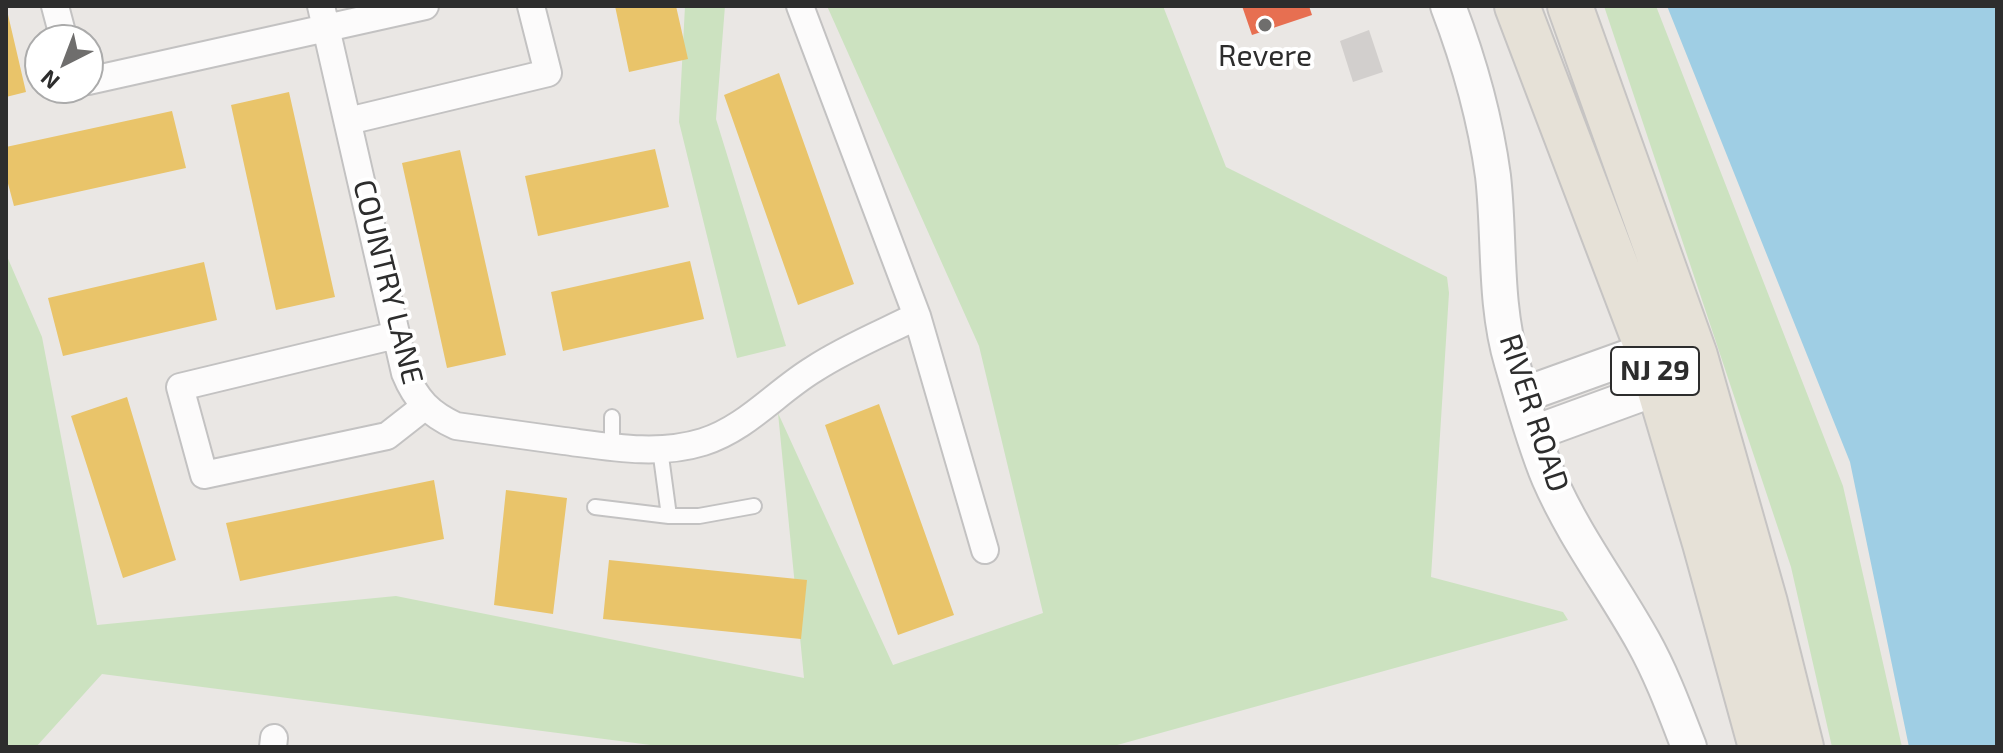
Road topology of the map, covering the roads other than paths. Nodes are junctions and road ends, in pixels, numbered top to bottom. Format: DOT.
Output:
graph roads {
  1 [pos="425,6"];
  2 [pos="531,6"];
  3 [pos="800,6"];
  4 [pos="1448,6"];
  5 [pos="1517,6"];
  6 [pos="1570,6"];
  7 [pos="324,18"];
  8 [pos="104,77"];
  9 [pos="348,121"];
  10 [pos="917,316"];
  11 [pos="396,335"];
  12 [pos="1695,356"];
  13 [pos="1654,368"];
  14 [pos="1523,395"];
  15 [pos="424,407"];
  16 [pos="612,417"];
  17 [pos="1534,433"];
  18 [pos="612,448"];
  19 [pos="660,449"];
  20 [pos="754,506"];
  21 [pos="595,507"];
  22 [pos="669,516"];
  23 [pos="985,550"];
  24 [pos="1689,747"];
  25 [pos="1761,747"];
  26 [pos="1801,747"];
  1 -- 7 [label="street"];
  2 -- 9 [label="street"];
  3 -- 10 [label="street"];
  4 -- 14 [label="street, RIVER ROAD"];
  5 -- 13 [label="highway, NJ 29"];
  6 -- 12 [label="highway, NJ 29"];
  7 -- 8 [label="street"];
  7 -- 9 [label="street, COUNTRY LANE"];
  9 -- 11 [label="street, COUNTRY LANE"];
  10 -- 19 [label="street, COUNTRY LANE"];
  10 -- 23 [label="street"];
  11 -- 15 [label="street, COUNTRY LANE"];
  11 -- 15 [label="street"];
  12 -- 13 [label="street"];
  12 -- 26 [label="highway, NJ 29"];
  13 -- 14 [label="street"];
  13 -- 17 [label="street"];
  13 -- 25 [label="highway, NJ 29"];
  14 -- 17 [label="street, RIVER ROAD"];
  15 -- 18 [label="street, COUNTRY LANE"];
  16 -- 18 [label="lane"];
  17 -- 24 [label="street, RIVER ROAD"];
  18 -- 19 [label="street, COUNTRY LANE"];
  19 -- 22 [label="lane"];
  20 -- 22 [label="lane"];
  21 -- 22 [label="lane"];
}
